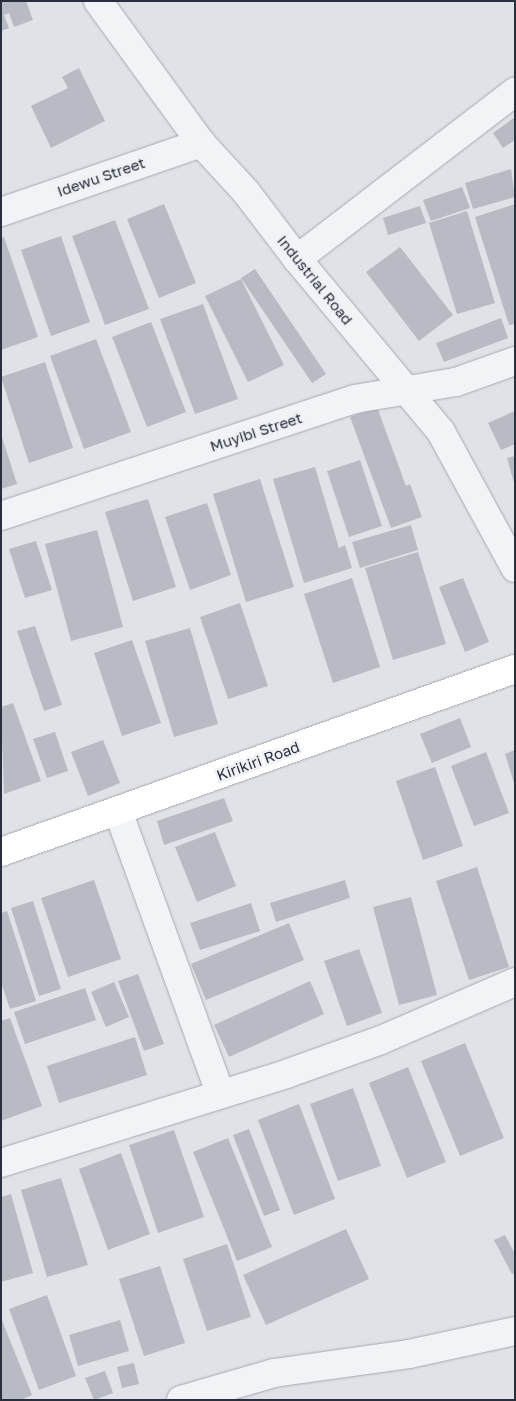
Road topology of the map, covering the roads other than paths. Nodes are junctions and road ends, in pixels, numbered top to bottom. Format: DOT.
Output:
graph roads {
  1 [pos="98,1"];
  2 [pos="515,92"];
  3 [pos="201,143"];
  4 [pos="1,212"];
  5 [pos="297,259"];
  6 [pos="515,361"];
  7 [pos="406,391"];
  8 [pos="1,516"];
  9 [pos="515,568"];
  10 [pos="515,669"];
  11 [pos="118,812"];
  12 [pos="1,852"];
  13 [pos="515,982"];
  14 [pos="220,1093"];
  15 [pos="1,1163"];
  16 [pos="515,1331"];
  17 [pos="181,1400"];
  1 -- 3 [label="street, Industrial Road"];
  2 -- 5 [label="street"];
  3 -- 4 [label="street, Idewu Street"];
  3 -- 5 [label="street, Industrial Road"];
  5 -- 7 [label="street, Industrial Road"];
  6 -- 7 [label="street, Muyibi Street"];
  7 -- 8 [label="street, Muyibi Street"];
  7 -- 9 [label="street, Industrial Road"];
  10 -- 11 [label="main road, Kirikiri Road"];
  11 -- 12 [label="main road, Kirikiri Road"];
  11 -- 14 [label="street"];
  13 -- 14 [label="street"];
  14 -- 15 [label="street"];
  16 -- 17 [label="street"];
}
